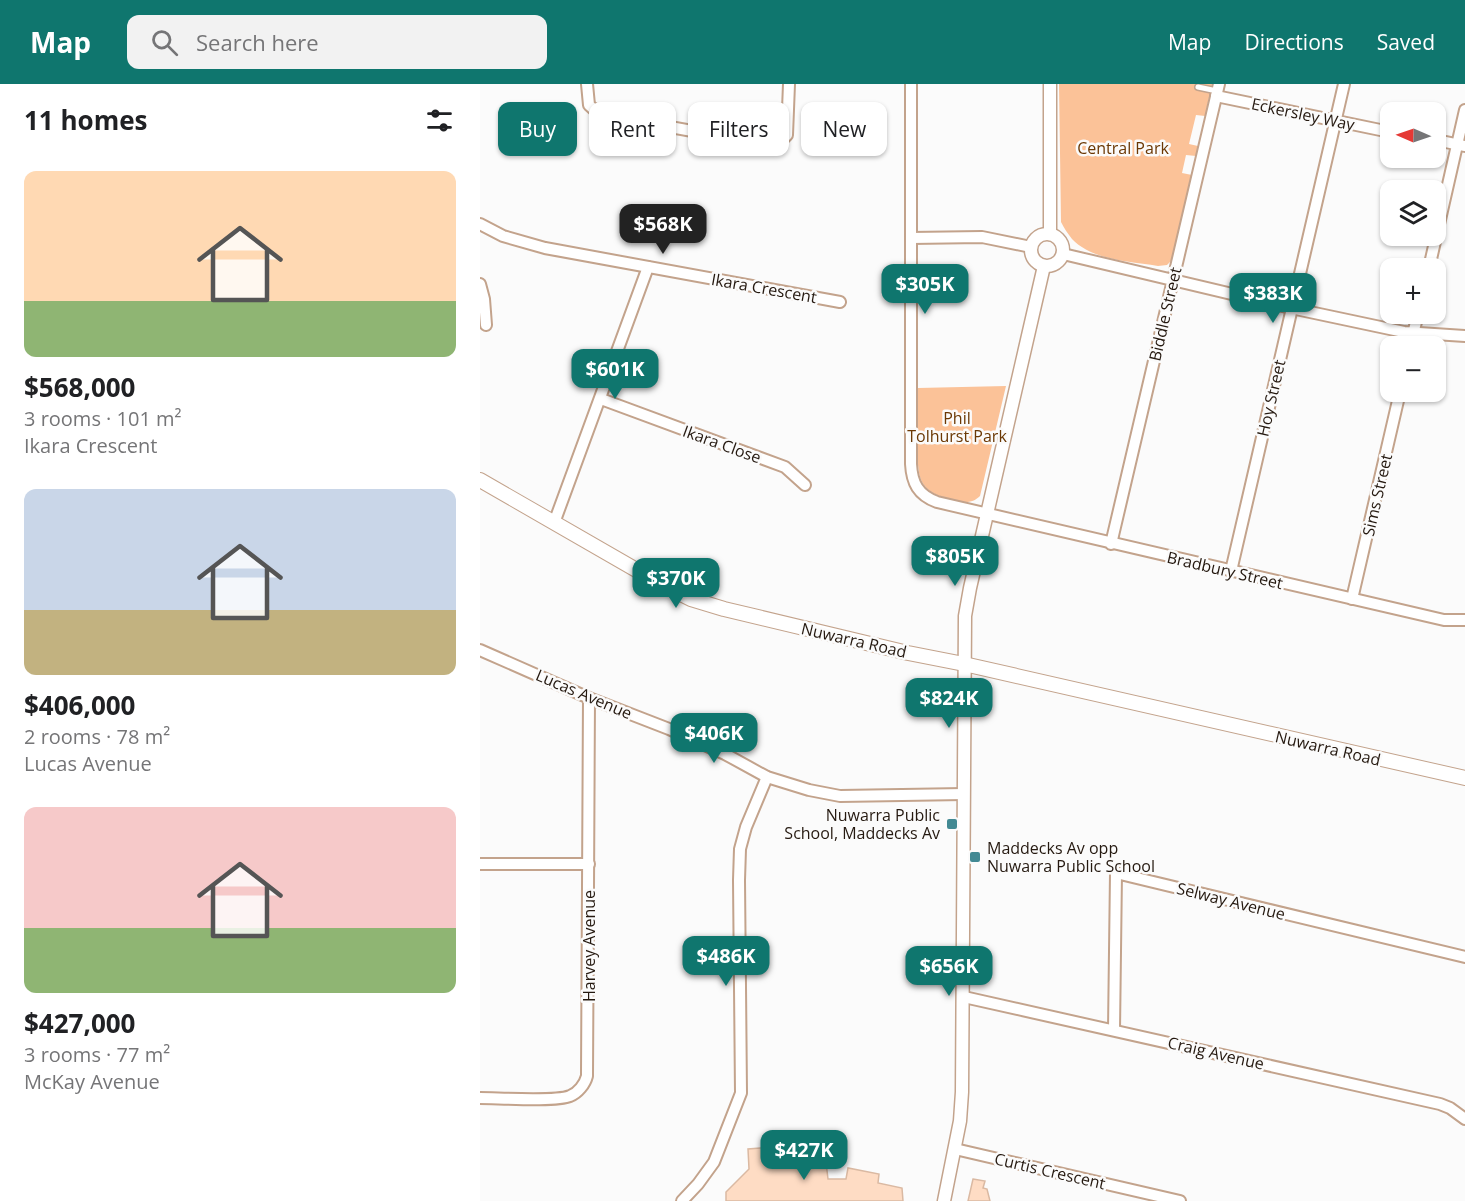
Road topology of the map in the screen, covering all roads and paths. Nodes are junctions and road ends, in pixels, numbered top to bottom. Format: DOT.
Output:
graph roads {
  1 [pos="587,84"];
  2 [pos="789,84"];
  3 [pos="911,84"];
  4 [pos="1050,84"];
  5 [pos="1344,84"];
  6 [pos="1198,87"];
  7 [pos="1217,90"];
  8 [pos="1465,110"];
  9 [pos="1336,121"];
  10 [pos="1380,130"];
  11 [pos="1446,142"];
  12 [pos="1461,145"];
  13 [pos="480,224"];
  14 [pos="1050,234"];
  15 [pos="911,237"];
  16 [pos="1031,247"];
  17 [pos="1063,254"];
  18 [pos="1433,258"];
  19 [pos="1044,266"];
  20 [pos="648,267"];
  21 [pos="1173,280"];
  22 [pos="480,284"];
  23 [pos="840,302"];
  24 [pos="1291,308"];
  25 [pos="486,324"];
  26 [pos="1416,324"];
  27 [pos="1413,334"];
  28 [pos="1465,336"];
  29 [pos="601,399"];
  30 [pos="1398,402"];
  31 [pos="480,480"];
  32 [pos="805,485"];
  33 [pos="987,514"];
  34 [pos="554,523"];
  35 [pos="1111,544"];
  36 [pos="1231,571"];
  37 [pos="1352,599"];
  38 [pos="1465,620"];
  39 [pos="480,650"];
  40 [pos="964,664"];
  41 [pos="589,698"];
  42 [pos="767,777"];
  43 [pos="1465,778"];
  44 [pos="964,794"];
  45 [pos="480,864"];
  46 [pos="589,864"];
  47 [pos="1465,957"];
  48 [pos="964,997"];
  49 [pos="1114,1030"];
  50 [pos="480,1098"];
  51 [pos="1465,1119"];
  52 [pos="955,1149"];
  53 [pos="682,1201"];
  54 [pos="944,1201"];
  55 [pos="1180,1201"];
  1 -- 2 [label="street"];
  3 -- 15 [label="street, Bradbury Street"];
  4 -- 14 [label="street"];
  5 -- 9 [label="street, Hoy Street"];
  6 -- 7 [label="lane"];
  7 -- 9 [label="street, Eckersley Way"];
  7 -- 21 [label="street, Biddle Street"];
  8 -- 12 [label="street"];
  9 -- 10 [label="street, Eckersley Way"];
  9 -- 24 [label="street, Hoy Street"];
  11 -- 12 [label="street"];
  12 -- 18 [label="street"];
  13 -- 20 [label="street, Ikara Crescent"];
  14 -- 16 [label="street"];
  14 -- 17 [label="street"];
  15 -- 16 [label="street"];
  15 -- 33 [label="street, Bradbury Street"];
  16 -- 19 [label="street"];
  17 -- 19 [label="street"];
  17 -- 21 [label="street"];
  19 -- 33 [label="street"];
  20 -- 23 [label="street, Ikara Crescent"];
  20 -- 29 [label="street"];
  21 -- 24 [label="street"];
  21 -- 35 [label="street, Biddle Street"];
  22 -- 25 [label="street"];
  24 -- 27 [label="street"];
  24 -- 36 [label="street, Hoy Street"];
  26 -- 27 [label="street"];
  27 -- 28 [label="street"];
  29 -- 32 [label="street, Ikara Close"];
  29 -- 34 [label="street"];
  30 -- 37 [label="street, Sims Street"];
  31 -- 34 [label="main road, Nuwarra Road"];
  33 -- 35 [label="street, Bradbury Street"];
  33 -- 40 [label="street"];
  34 -- 40 [label="main road, Nuwarra Road"];
  35 -- 36 [label="street, Bradbury Street"];
  36 -- 37 [label="street, Bradbury Street"];
  37 -- 38 [label="street, Bradbury Street"];
  39 -- 41 [label="street, Lucas Avenue"];
  40 -- 43 [label="main road, Nuwarra Road"];
  40 -- 44 [label="street"];
  41 -- 42 [label="street, Lucas Avenue"];
  41 -- 46 [label="street, Harvey Avenue"];
  42 -- 44 [label="street, Lucas Avenue"];
  42 -- 53 [label="street"];
  44 -- 48 [label="street"];
  45 -- 46 [label="street"];
  46 -- 50 [label="street, Harvey Avenue"];
  47 -- 49 [label="street, Selway Avenue"];
  48 -- 49 [label="street, Craig Avenue"];
  48 -- 52 [label="street"];
  49 -- 51 [label="street, Craig Avenue"];
  52 -- 54 [label="street"];
  52 -- 55 [label="street, Curtis Crescent"];
}
